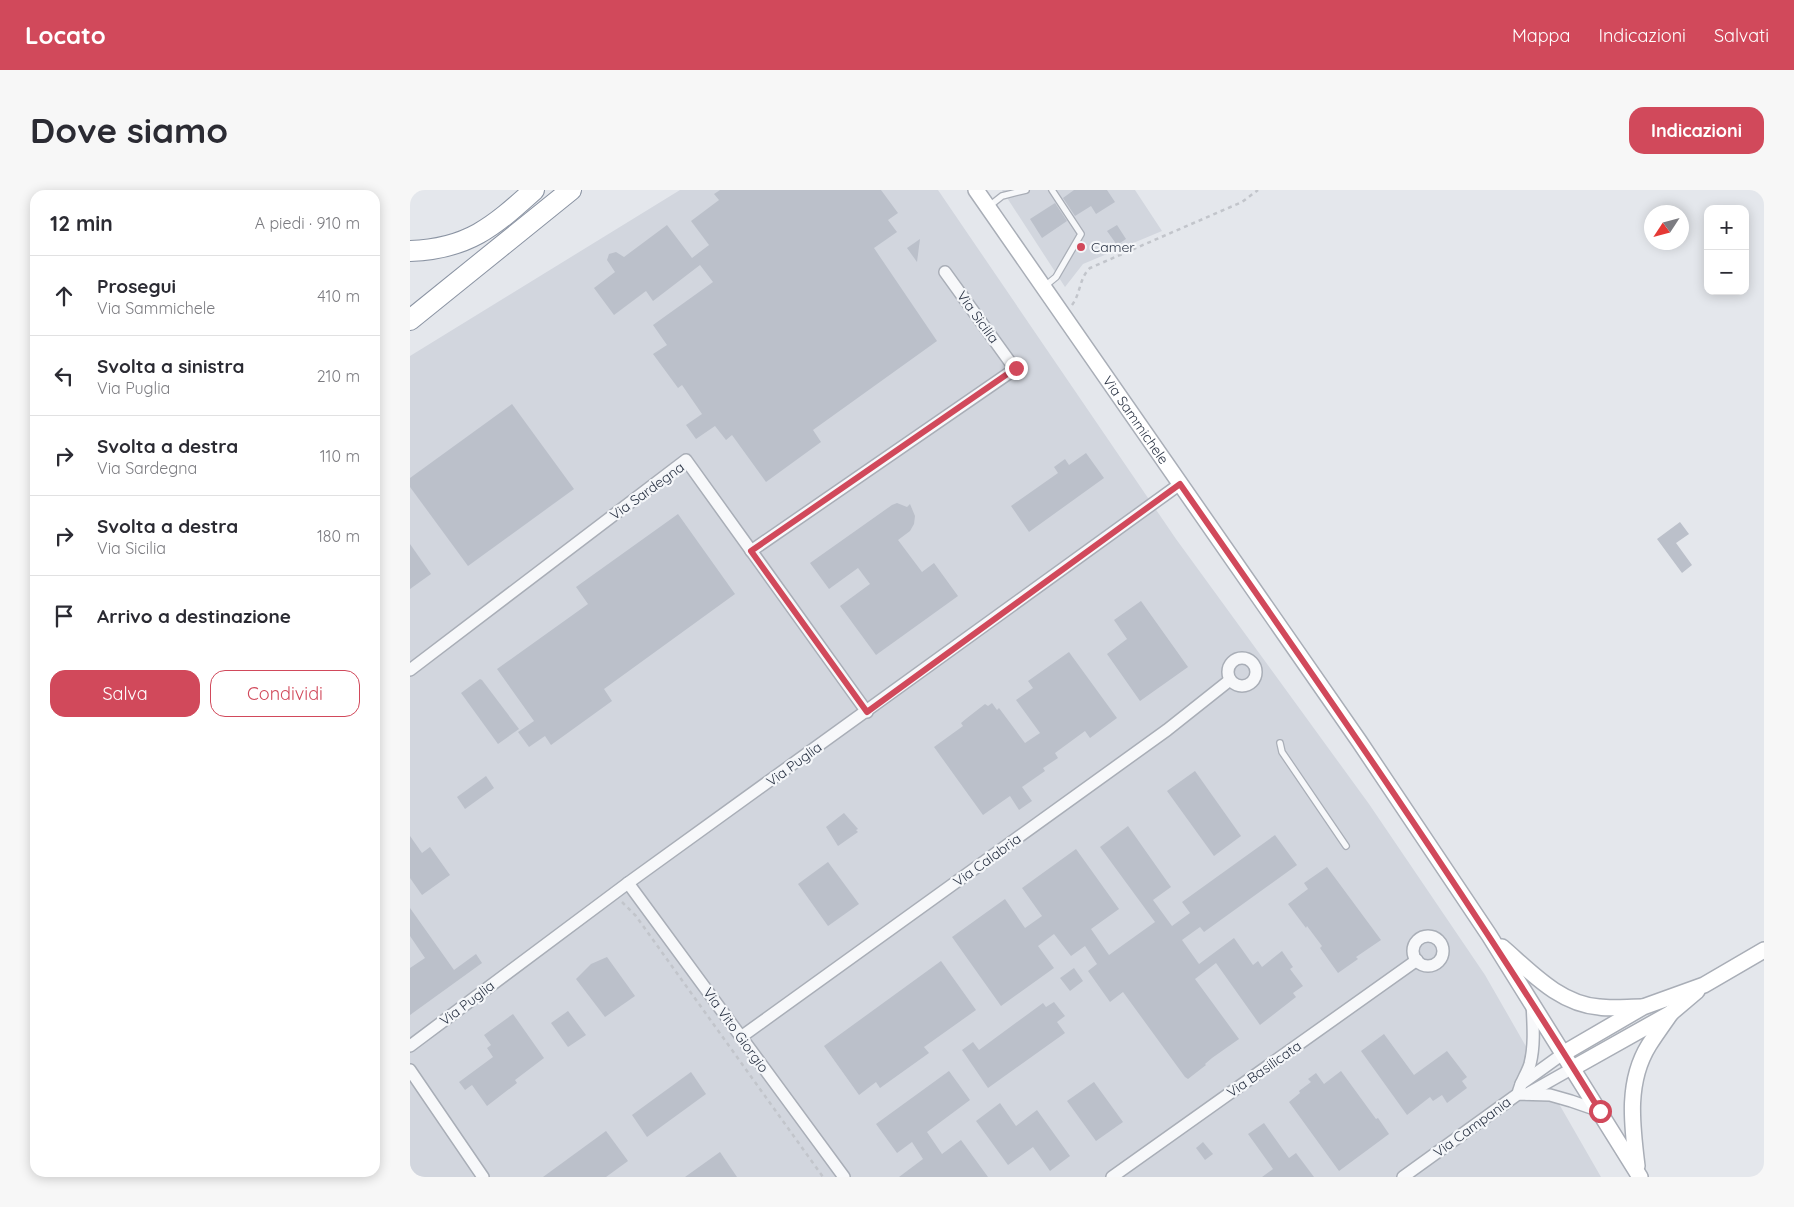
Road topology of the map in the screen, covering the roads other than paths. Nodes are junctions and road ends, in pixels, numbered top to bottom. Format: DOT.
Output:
graph roads {
  1 [pos="534,190"];
  2 [pos="571,190"];
  3 [pos="976,190"];
  4 [pos="1026,190"];
  5 [pos="1052,190"];
  6 [pos="988,207"];
  7 [pos="410,251"];
  8 [pos="945,272"];
  9 [pos="1043,287"];
  10 [pos="410,320"];
  11 [pos="1180,484"];
  12 [pos="751,551"];
  13 [pos="410,670"];
  14 [pos="1230,680"];
  15 [pos="867,712"];
  16 [pos="1280,743"];
  17 [pos="1346,846"];
  18 [pos="628,883"];
  19 [pos="1489,935"];
  20 [pos="1764,950"];
  21 [pos="1417,960"];
  22 [pos="1704,985"];
  23 [pos="1532,1002"];
  24 [pos="1643,1007"];
  25 [pos="1671,1013"];
  26 [pos="741,1037"];
  27 [pos="410,1046"];
  28 [pos="1564,1053"];
  29 [pos="1573,1068"];
  30 [pos="410,1070"];
  31 [pos="1521,1091"];
  32 [pos="1600,1111"];
  33 [pos="1639,1174"];
  34 [pos="480,1176"];
  35 [pos="844,1177"];
  36 [pos="1112,1177"];
  37 [pos="1402,1177"];
  1 -- 7 [label="highway"];
  2 -- 10 [label="highway"];
  3 -- 6 [label="main road, Via Sammichele"];
  4 -- 6 [label="lane"];
  5 -- 9 [label="lane"];
  6 -- 9 [label="main road, Via Sammichele"];
  8 -- 12 [label="street, Via Sicilia"];
  9 -- 11 [label="main road, Via Sammichele"];
  11 -- 15 [label="street, Via Puglia"];
  11 -- 19 [label="main road, Via Sammichele"];
  12 -- 13 [label="street, Via Sardegna"];
  12 -- 15 [label="street, Via Sardegna"];
  14 -- 26 [label="street, Via Calabria"];
  15 -- 18 [label="street, Via Puglia"];
  16 -- 17 [label="lane"];
  18 -- 26 [label="street, Via Vito Giorgio"];
  18 -- 27 [label="street, Via Puglia"];
  19 -- 23 [label="main road, Via Sammichele"];
  19 -- 24 [label="main road"];
  20 -- 22 [label="main road"];
  21 -- 36 [label="street, Via Basilicata"];
  22 -- 24 [label="main road"];
  22 -- 25 [label="main road"];
  23 -- 28 [label="main road, Via Sammichele"];
  23 -- 31 [label="street, Via Campania"];
  24 -- 28 [label="main road"];
  25 -- 29 [label="main road"];
  25 -- 33 [label="main road"];
  26 -- 35 [label="street, Via Vito Giorgio"];
  28 -- 29 [label="main road, Via Sammichele"];
  28 -- 31 [label="street, Via Campania"];
  29 -- 31 [label="street, Via Campania"];
  29 -- 32 [label="main road, Via Sammichele"];
  30 -- 34 [label="street"];
  31 -- 32 [label="street, Via Campania"];
  31 -- 37 [label="street, Via Campania"];
  32 -- 33 [label="main road, Via Sammichele"];
}
